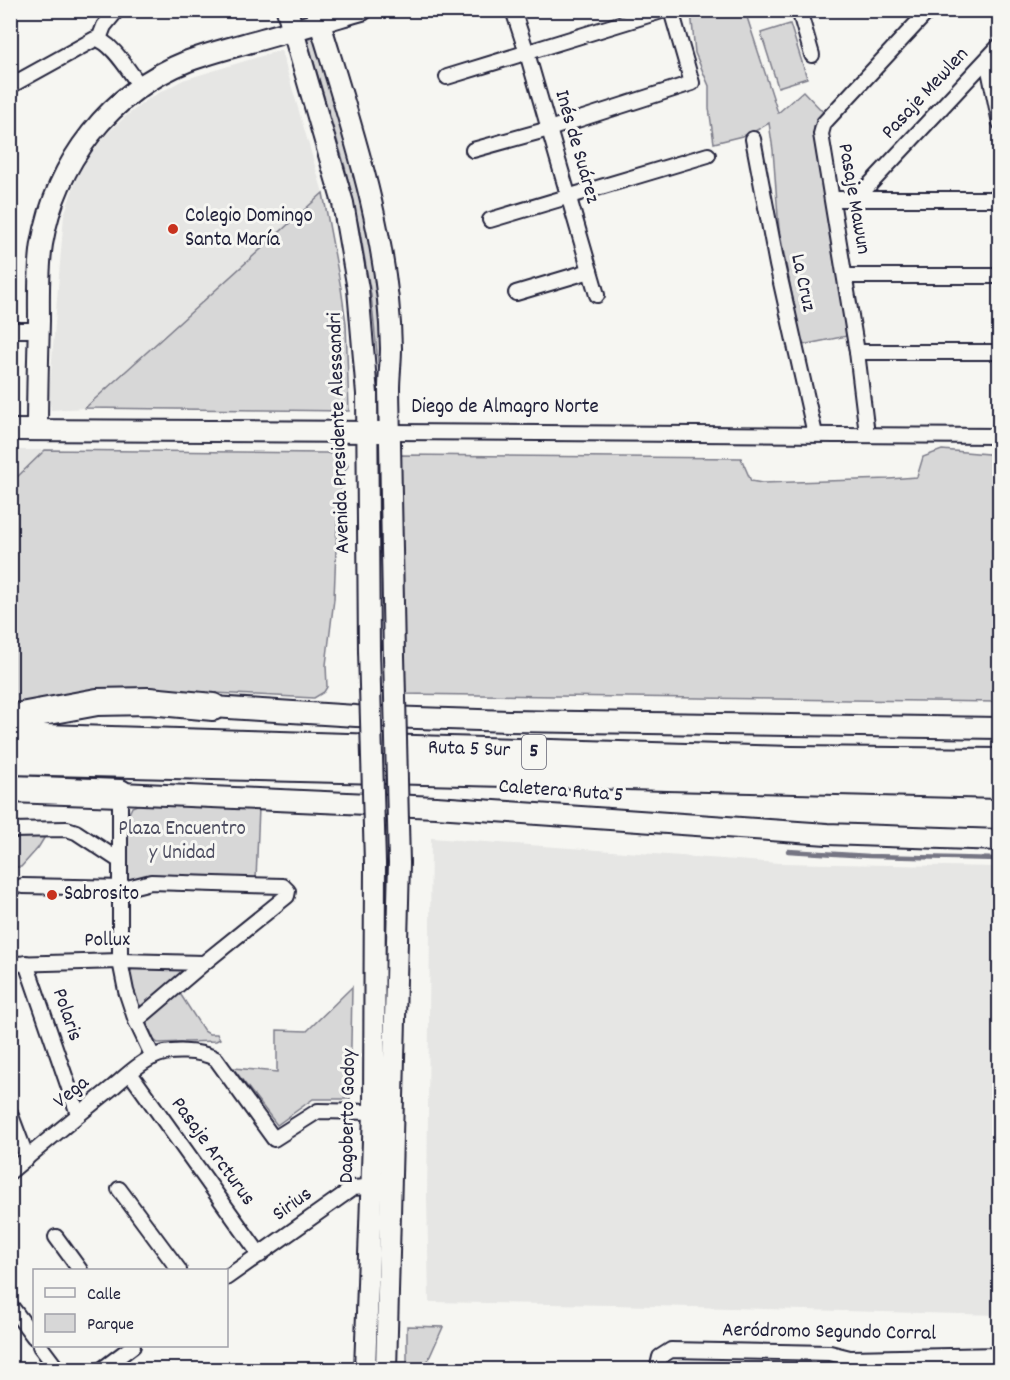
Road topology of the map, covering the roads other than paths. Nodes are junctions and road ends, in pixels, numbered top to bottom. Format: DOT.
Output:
graph roads {
  1 [pos="117,10"];
  2 [pos="287,10"];
  3 [pos="362,10"];
  4 [pos="513,10"];
  5 [pos="664,10"];
  6 [pos="670,10"];
  7 [pos="799,10"];
  8 [pos="929,10"];
  9 [pos="318,17"];
  10 [pos="293,31"];
  11 [pos="99,39"];
  12 [pos="999,45"];
  13 [pos="527,53"];
  14 [pos="812,55"];
  15 [pos="987,60"];
  16 [pos="447,77"];
  17 [pos="10,86"];
  18 [pos="140,86"];
  19 [pos="999,123"];
  20 [pos="549,129"];
  21 [pos="753,139"];
  22 [pos="473,150"];
  23 [pos="708,155"];
  24 [pos="569,197"];
  25 [pos="858,197"];
  26 [pos="833,199"];
  27 [pos="999,199"];
  28 [pos="490,220"];
  29 [pos="590,271"];
  30 [pos="845,276"];
  31 [pos="999,276"];
  32 [pos="516,293"];
  33 [pos="597,295"];
  34 [pos="10,330"];
  35 [pos="39,330"];
  36 [pos="857,352"];
  37 [pos="999,352"];
  38 [pos="10,430"];
  39 [pos="37,430"];
  40 [pos="367,432"];
  41 [pos="389,432"];
  42 [pos="815,434"];
  43 [pos="867,434"];
  44 [pos="999,436"];
  45 [pos="213,706"];
  46 [pos="10,718"];
  47 [pos="999,728"];
  48 [pos="10,737"];
  49 [pos="10,761"];
  50 [pos="999,762"];
  51 [pos="999,786"];
  52 [pos="10,789"];
  53 [pos="120,793"];
  54 [pos="10,830"];
  55 [pos="999,840"];
  56 [pos="120,861"];
  57 [pos="375,863"];
  58 [pos="22,886"];
  59 [pos="120,888"];
  60 [pos="120,961"];
  61 [pos="26,963"];
  62 [pos="204,963"];
  63 [pos="10,964"];
  64 [pos="136,1021"];
  65 [pos="159,1055"];
  66 [pos="374,1056"];
  67 [pos="395,1056"];
  68 [pos="130,1073"];
  69 [pos="374,1112"];
  70 [pos="10,1113"];
  71 [pos="78,1114"];
  72 [pos="27,1158"];
  73 [pos="10,1172"];
  74 [pos="381,1186"];
  75 [pos="119,1189"];
  76 [pos="56,1237"];
  77 [pos="260,1255"];
  78 [pos="79,1269"];
  79 [pos="178,1269"];
  80 [pos="228,1277"];
  81 [pos="10,1305"];
  82 [pos="33,1336"];
  83 [pos="41,1347"];
  84 [pos="132,1347"];
  85 [pos="996,1355"];
  86 [pos="658,1363"];
  87 [pos="842,1363"];
  88 [pos="930,1363"];
  89 [pos="58,1370"];
  90 [pos="101,1370"];
  91 [pos="365,1370"];
  92 [pos="386,1370"];
  93 [pos="992,1370"];
  1 -- 11 [label="street"];
  2 -- 10 [label="main road, Avenida Presidente Alessandri"];
  3 -- 9 [label="main road"];
  4 -- 13 [label="street, Inés de Suárez"];
  5 -- 13 [label="street"];
  6 -- 20 [label="street"];
  7 -- 14 [label="street"];
  8 -- 26 [label="street, Pasaje Mawun"];
  9 -- 10 [label="main road"];
  9 -- 41 [label="main road"];
  10 -- 18 [label="main road"];
  10 -- 40 [label="main road, Avenida Presidente Alessandri"];
  11 -- 17 [label="street"];
  11 -- 18 [label="street"];
  12 -- 15 [label="street, Pasaje Mewlen"];
  13 -- 16 [label="street"];
  13 -- 20 [label="street, Inés de Suárez"];
  15 -- 19 [label="street"];
  15 -- 25 [label="street, Pasaje Mewlen"];
  18 -- 35 [label="main road"];
  20 -- 22 [label="street"];
  20 -- 24 [label="street, Inés de Suárez"];
  21 -- 42 [label="street, La Cruz"];
  23 -- 24 [label="street"];
  24 -- 28 [label="street"];
  24 -- 29 [label="street, Inés de Suárez"];
  25 -- 26 [label="street"];
  25 -- 27 [label="street"];
  26 -- 30 [label="street, Pasaje Mawun"];
  29 -- 32 [label="street"];
  29 -- 33 [label="street, Inés de Suárez"];
  30 -- 31 [label="street"];
  30 -- 36 [label="street, Pasaje Mawun"];
  34 -- 35 [label="street"];
  35 -- 39 [label="main road"];
  36 -- 37 [label="street"];
  36 -- 43 [label="street, Pasaje Mawun"];
  38 -- 39 [label="main road, Diego de Almagro Norte"];
  39 -- 40 [label="main road, Diego de Almagro Norte"];
  40 -- 41 [label="main road, Diego de Almagro Norte"];
  40 -- 57 [label="main road, Avenida Presidente Alessandri, bridge"];
  41 -- 42 [label="street, Diego de Almagro Norte"];
  41 -- 67 [label="main road, Dagoberto Godoy, bridge"];
  42 -- 43 [label="street, Diego de Almagro Norte"];
  43 -- 44 [label="street, Diego de Almagro Norte"];
  45 -- 46 [label="highway"];
  45 -- 47 [label="main road"];
  48 -- 50 [label="highway, Ruta 5 Sur / 5"];
  49 -- 51 [label="highway, Ruta 5 Sur / 5"];
  52 -- 53 [label="highway"];
  53 -- 55 [label="main road, Caletera Ruta 5"];
  53 -- 56 [label="street"];
  54 -- 56 [label="street"];
  56 -- 59 [label="street"];
  57 -- 66 [label="main road, Dagoberto Godoy"];
  58 -- 59 [label="street"];
  59 -- 60 [label="street"];
  59 -- 62 [label="street"];
  60 -- 61 [label="street, Pollux"];
  60 -- 62 [label="street, Pollux"];
  60 -- 64 [label="street"];
  61 -- 63 [label="street, Pollux"];
  61 -- 71 [label="street, Polaris"];
  62 -- 64 [label="street"];
  64 -- 65 [label="street"];
  65 -- 68 [label="street, Vega"];
  65 -- 69 [label="street"];
  66 -- 67 [label="main road"];
  66 -- 69 [label="main road, Dagoberto Godoy"];
  67 -- 74 [label="main road, Dagoberto Godoy"];
  68 -- 71 [label="street, Vega"];
  68 -- 77 [label="street, Pasaje Arcturus"];
  69 -- 74 [label="main road, Dagoberto Godoy"];
  70 -- 72 [label="street"];
  71 -- 72 [label="street, Vega"];
  72 -- 73 [label="street, Vega"];
  74 -- 77 [label="street, Sirius"];
  74 -- 91 [label="main road, Dagoberto Godoy"];
  74 -- 92 [label="main road, Dagoberto Godoy"];
  75 -- 79 [label="street"];
  76 -- 78 [label="street"];
  77 -- 80 [label="street, Sirius"];
  81 -- 82 [label="street"];
  83 -- 89 [label="street"];
  84 -- 90 [label="street"];
  85 -- 88 [label="street, Aeródromo Segundo Corral"];
  85 -- 93 [label="street"];
  86 -- 87 [label="street, Aeródromo Segundo Corral"];
  87 -- 88 [label="street, Aeródromo Segundo Corral"];
}
